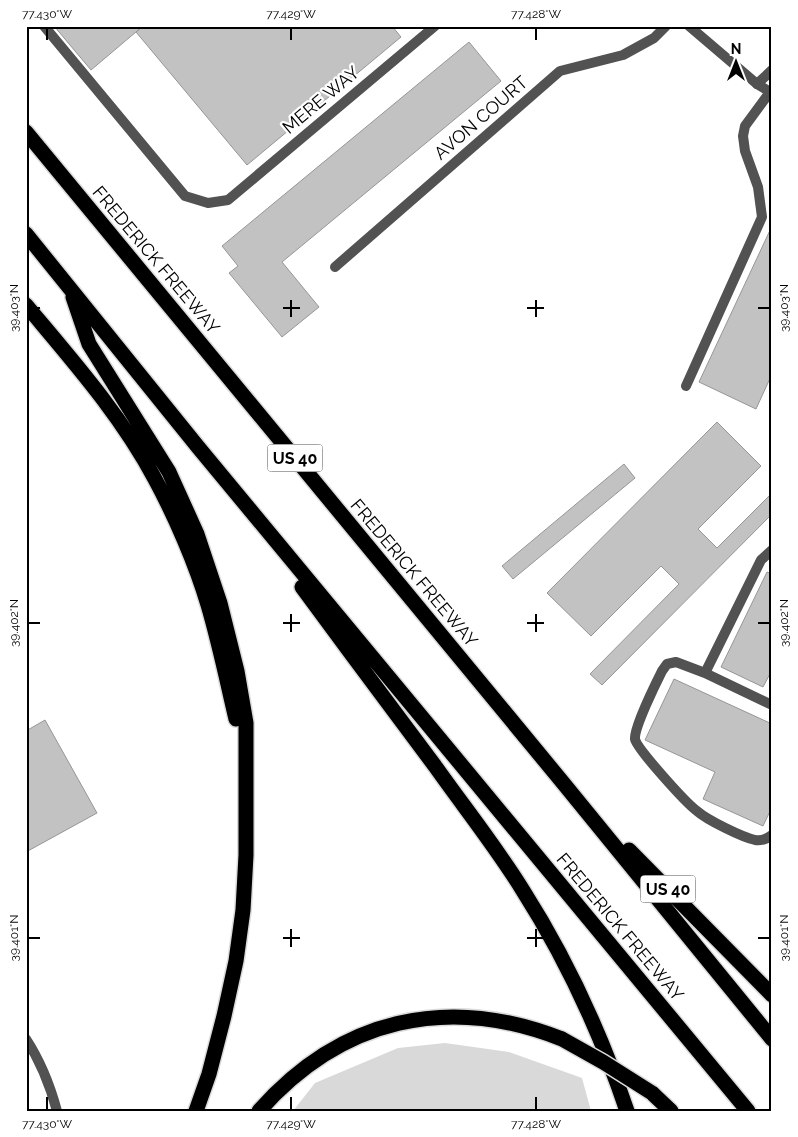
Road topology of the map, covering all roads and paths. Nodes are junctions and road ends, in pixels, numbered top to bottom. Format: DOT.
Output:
graph roads {
  1 [pos="44,26"];
  2 [pos="435,26"];
  3 [pos="666,26"];
  4 [pos="688,26"];
  5 [pos="772,70"];
  6 [pos="757,84"];
  7 [pos="771,93"];
  8 [pos="26,132"];
  9 [pos="26,234"];
  10 [pos="335,267"];
  11 [pos="70,286"];
  12 [pos="26,305"];
  13 [pos="686,386"];
  14 [pos="198,447"];
  15 [pos="772,550"];
  16 [pos="705,673"];
  17 [pos="772,705"];
  18 [pos="247,749"];
  19 [pos="564,784"];
  20 [pos="772,835"];
  21 [pos="772,995"];
  22 [pos="26,1039"];
  23 [pos="772,1039"];
  24 [pos="57,1111"];
  25 [pos="196,1111"];
  26 [pos="259,1111"];
  27 [pos="628,1111"];
  28 [pos="671,1111"];
  29 [pos="748,1111"];
  1 -- 2 [label="street, MERE WAY"];
  3 -- 10 [label="street, AVON COURT"];
  4 -- 6 [label="street"];
  5 -- 6 [label="street"];
  6 -- 7 [label="street"];
  7 -- 13 [label="street"];
  8 -- 19 [label="highway, FREDERICK FREEWAY / US 40"];
  9 -- 11 [label="highway, FREDERICK FREEWAY"];
  11 -- 14 [label="highway, FREDERICK FREEWAY"];
  11 -- 18 [label="highway"];
  12 -- 18 [label="highway"];
  14 -- 27 [label="highway"];
  14 -- 29 [label="highway, FREDERICK FREEWAY"];
  15 -- 16 [label="street"];
  16 -- 17 [label="street"];
  16 -- 20 [label="street"];
  18 -- 25 [label="highway"];
  19 -- 21 [label="highway, US 40"];
  19 -- 23 [label="highway, FREDERICK FREEWAY"];
  22 -- 24 [label="street"];
  26 -- 28 [label="highway, bridge"];
}
